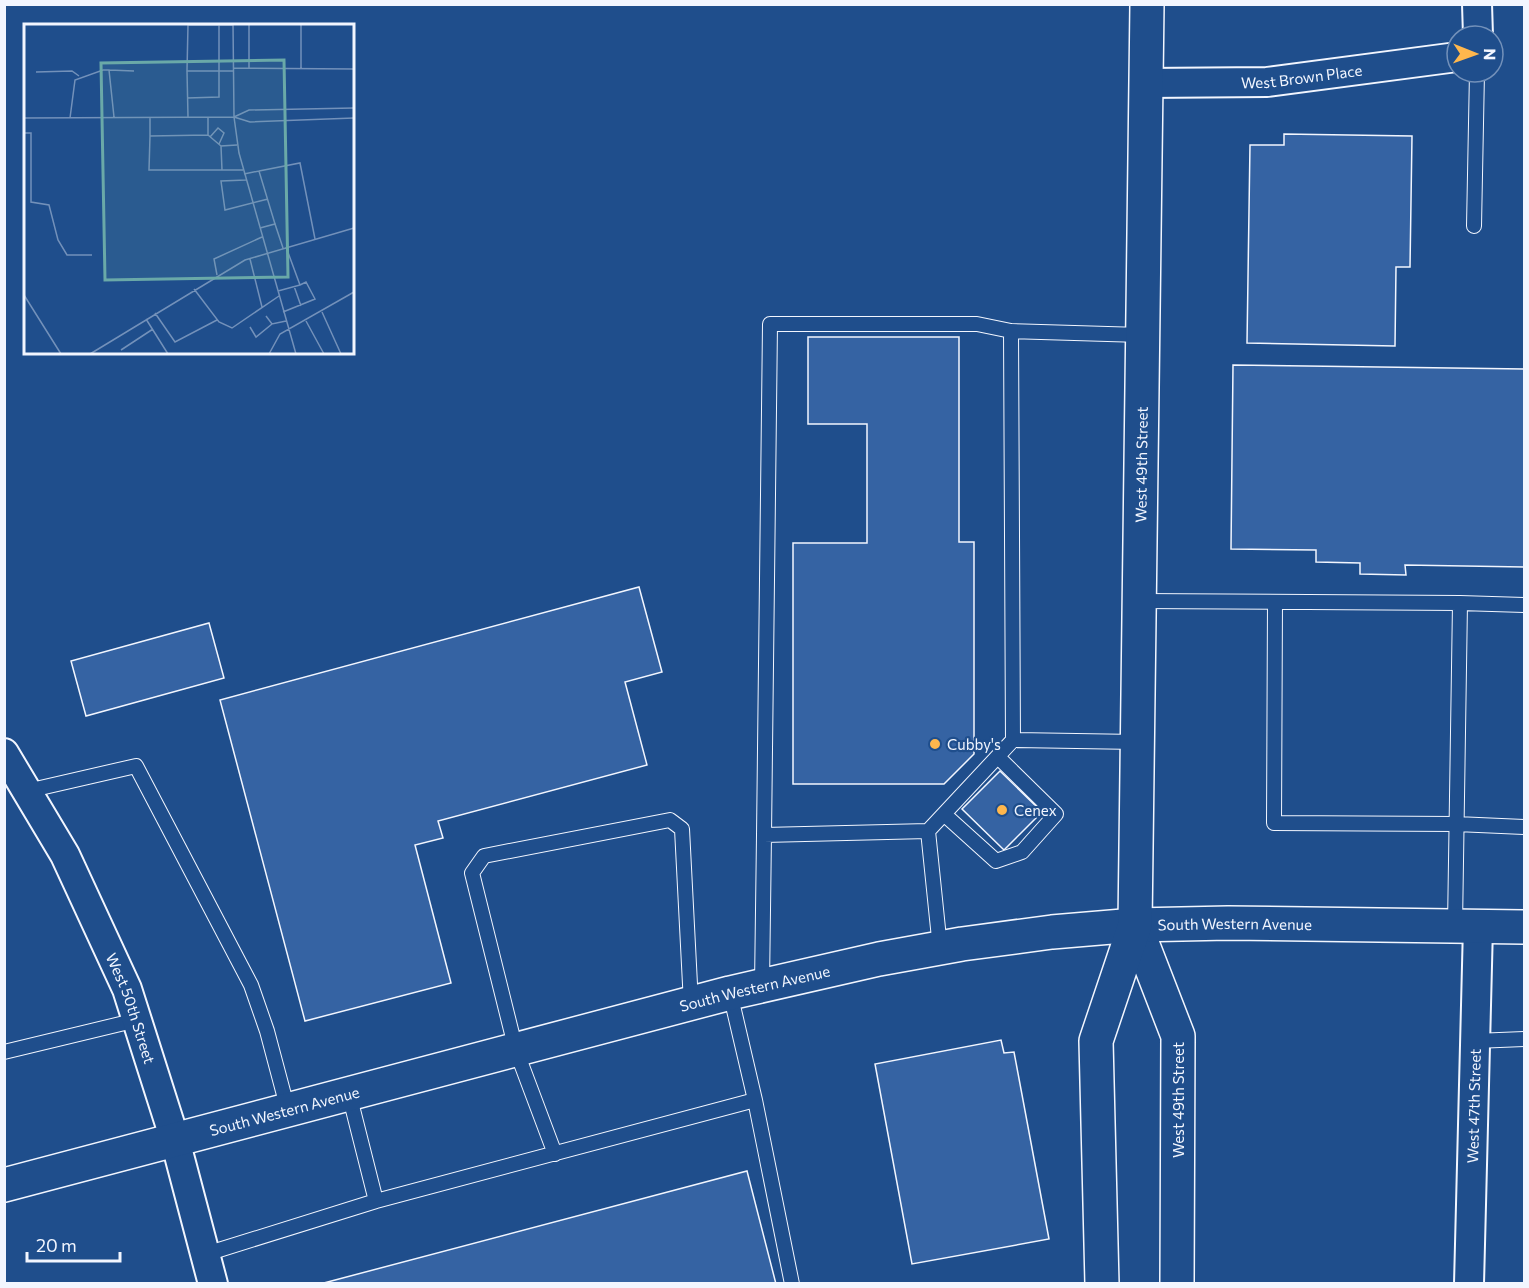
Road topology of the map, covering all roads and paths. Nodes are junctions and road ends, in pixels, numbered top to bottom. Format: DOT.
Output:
graph roads {
  1 [pos="1147,4"];
  2 [pos="1477,4"];
  3 [pos="1478,24"];
  4 [pos="1445,59"];
  5 [pos="1146,83"];
  6 [pos="1477,84"];
  7 [pos="1474,226"];
  8 [pos="1011,331"];
  9 [pos="1142,335"];
  10 [pos="1139,601"];
  11 [pos="1275,602"];
  12 [pos="1460,603"];
  13 [pos="1524,605"];
  14 [pos="1013,740"];
  15 [pos="1137,742"];
  16 [pos="4,753"];
  17 [pos="998,757"];
  18 [pos="27,791"];
  19 [pos="945,815"];
  20 [pos="1456,824"];
  21 [pos="1524,827"];
  22 [pos="928,831"];
  23 [pos="986,832"];
  24 [pos="764,835"];
  25 [pos="976,843"];
  26 [pos="1135,925"];
  27 [pos="1467,926"];
  28 [pos="1524,927"];
  29 [pos="940,948"];
  30 [pos="762,985"];
  31 [pos="730,993"];
  32 [pos="691,1004"];
  33 [pos="137,1020"];
  34 [pos="1524,1040"];
  35 [pos="1475,1041"];
  36 [pos="516,1050"];
  37 [pos="4,1052"];
  38 [pos="349,1094"];
  39 [pos="754,1100"];
  40 [pos="288,1110"];
  41 [pos="176,1140"];
  42 [pos="555,1154"];
  43 [pos="4,1185"];
  44 [pos="376,1201"];
  45 [pos="208,1275"];
  46 [pos="792,1284"];
  47 [pos="1102,1284"];
  48 [pos="1177,1284"];
  49 [pos="1469,1284"];
  1 -- 5 [label="main road, West 49th Street"];
  2 -- 3 [label="street"];
  4 -- 5 [label="street, West Brown Place"];
  5 -- 9 [label="main road, West 49th Street"];
  6 -- 7 [label="lane"];
  8 -- 9 [label="lane"];
  8 -- 14 [label="lane"];
  8 -- 24 [label="lane"];
  9 -- 10 [label="main road, West 49th Street"];
  10 -- 11 [label="lane"];
  10 -- 15 [label="main road, West 49th Street"];
  11 -- 12 [label="lane"];
  11 -- 20 [label="lane"];
  12 -- 13 [label="lane"];
  12 -- 20 [label="lane"];
  14 -- 15 [label="lane"];
  14 -- 17 [label="lane"];
  15 -- 26 [label="main road, West 49th Street"];
  16 -- 18 [label="street, West 50th Street"];
  17 -- 19 [label="lane"];
  17 -- 25 [label="lane"];
  18 -- 33 [label="street, West 50th Street"];
  18 -- 40 [label="lane"];
  19 -- 22 [label="lane"];
  19 -- 25 [label="lane"];
  20 -- 21 [label="lane"];
  20 -- 27 [label="lane"];
  22 -- 24 [label="lane"];
  22 -- 29 [label="lane"];
  23 -- 25 [label="lane"];
  24 -- 30 [label="lane"];
  26 -- 27 [label="main road, South Western Avenue"];
  26 -- 29 [label="main road, South Western Avenue"];
  26 -- 47 [label="main road, West 49th Street"];
  26 -- 48 [label="main road, West 49th Street"];
  27 -- 28 [label="main road, South Western Avenue"];
  27 -- 35 [label="street, West 47th Street"];
  29 -- 30 [label="main road, South Western Avenue"];
  30 -- 31 [label="main road, South Western Avenue"];
  31 -- 32 [label="main road, South Western Avenue"];
  31 -- 39 [label="lane"];
  32 -- 36 [label="main road, South Western Avenue"];
  32 -- 36 [label="lane"];
  33 -- 37 [label="lane"];
  33 -- 41 [label="street, West 50th Street"];
  34 -- 35 [label="lane"];
  35 -- 49 [label="street, West 47th Street"];
  36 -- 38 [label="main road, South Western Avenue"];
  36 -- 42 [label="lane"];
  38 -- 40 [label="main road, South Western Avenue"];
  38 -- 44 [label="lane"];
  39 -- 42 [label="lane"];
  39 -- 46 [label="lane"];
  40 -- 41 [label="main road, South Western Avenue"];
  41 -- 43 [label="main road, South Western Avenue"];
  41 -- 45 [label="street, West 50th Street"];
  42 -- 44 [label="lane"];
  44 -- 45 [label="lane"];
}
